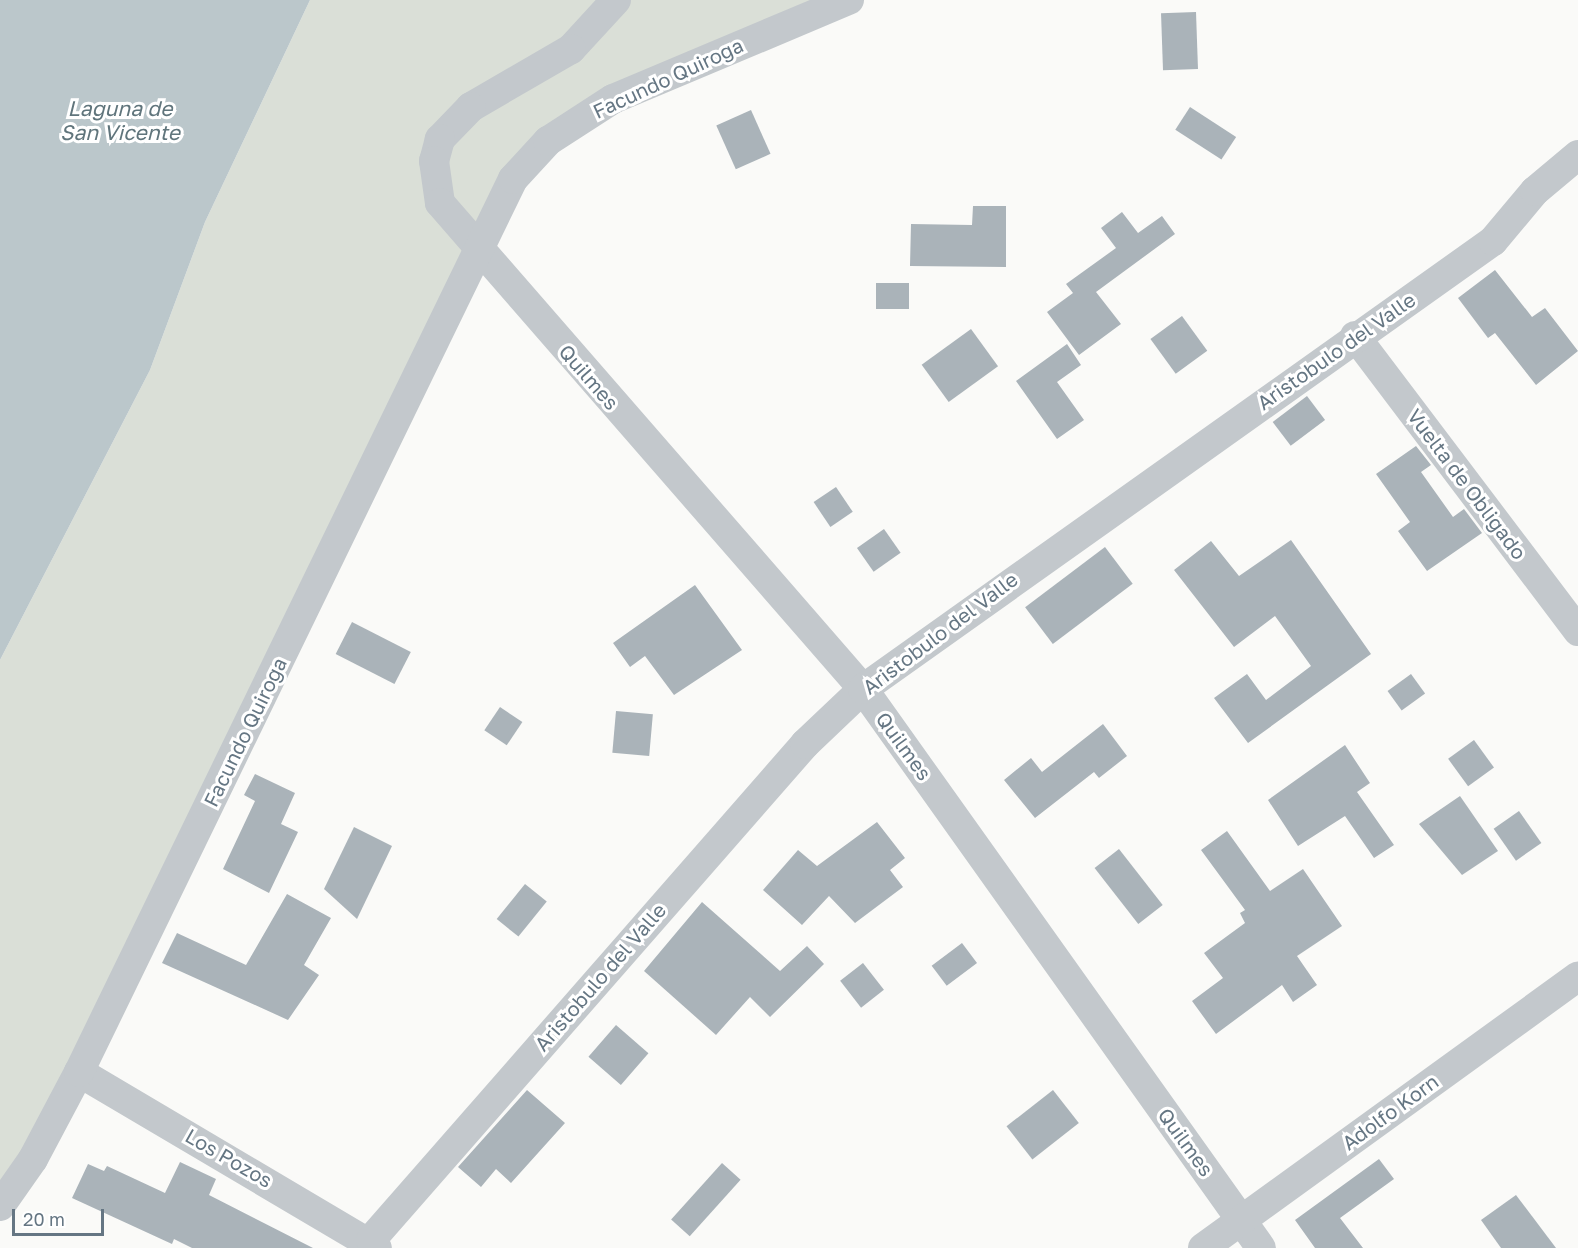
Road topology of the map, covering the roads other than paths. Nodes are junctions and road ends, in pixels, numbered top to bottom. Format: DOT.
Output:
graph roads {
  1 [pos="615,0"];
  2 [pos="849,0"];
  3 [pos="1578,155"];
  4 [pos="479,253"];
  5 [pos="1355,336"];
  6 [pos="1578,631"];
  7 [pos="863,689"];
  8 [pos="1578,977"];
  9 [pos="79,1072"];
  10 [pos="0,1206"];
  11 [pos="1242,1220"];
  12 [pos="374,1244"];
  13 [pos="1203,1248"];
  14 [pos="1261,1248"];
  1 -- 4 [label="street"];
  2 -- 4 [label="street, Facundo Quiroga"];
  3 -- 5 [label="street, Aristobulo del Valle"];
  4 -- 7 [label="street, Quilmes"];
  4 -- 9 [label="street, Facundo Quiroga"];
  5 -- 6 [label="street, Vuelta de Obligado"];
  5 -- 7 [label="street, Aristobulo del Valle"];
  7 -- 11 [label="street, Quilmes"];
  7 -- 12 [label="street, Aristobulo del Valle"];
  8 -- 11 [label="street, Adolfo Korn"];
  9 -- 10 [label="street, Facundo Quiroga"];
  9 -- 12 [label="street, Los Pozos"];
  11 -- 13 [label="street, Adolfo Korn"];
  11 -- 14 [label="street, Quilmes"];
}
